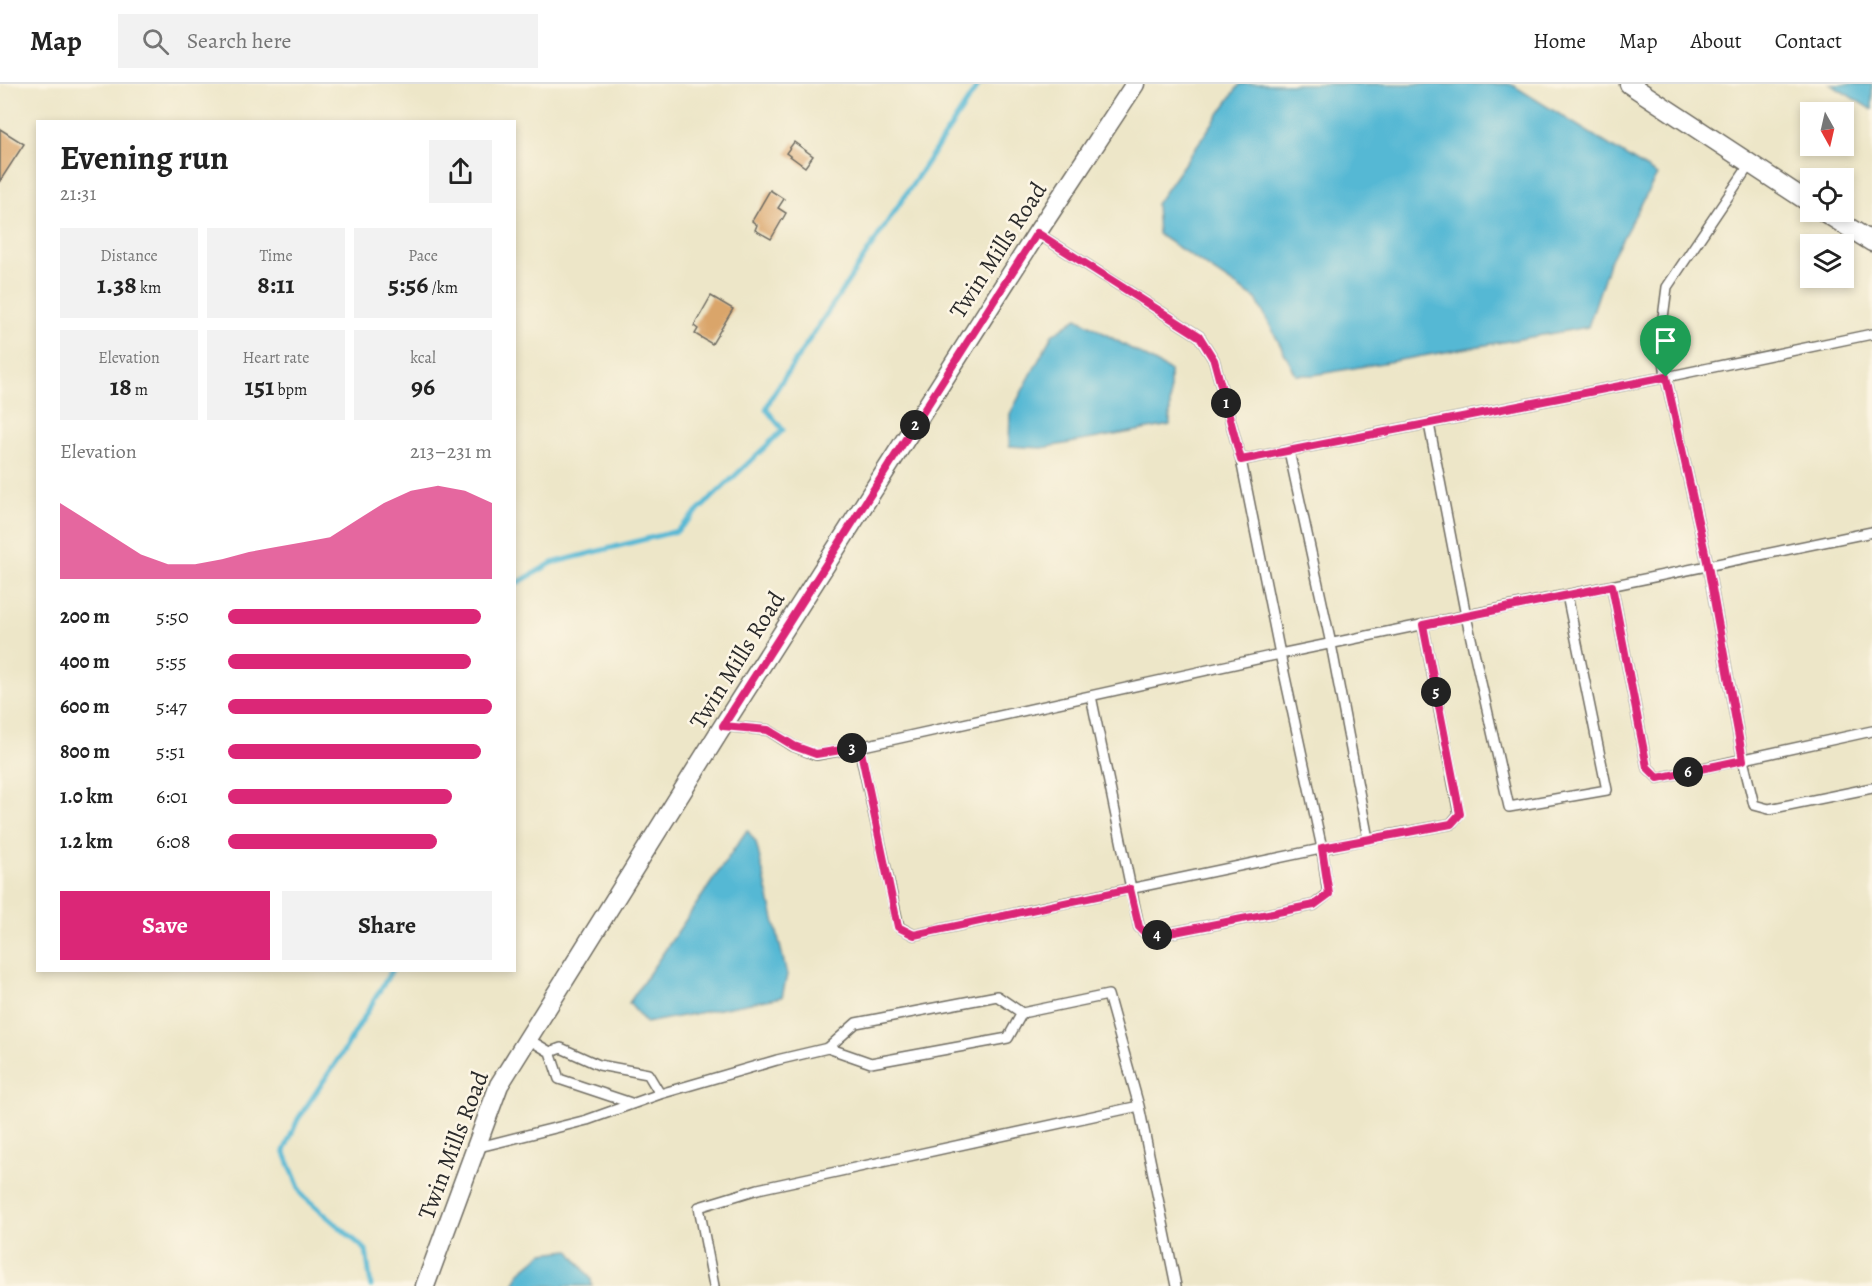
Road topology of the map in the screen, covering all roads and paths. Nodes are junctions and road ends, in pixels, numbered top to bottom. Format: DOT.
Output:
graph roads {
  1 [pos="1135,84"];
  2 [pos="1629,84"];
  3 [pos="1750,164"];
  4 [pos="1800,196"];
  5 [pos="1840,222"];
  6 [pos="1037,233"];
  7 [pos="1872,242"];
  8 [pos="1872,334"];
  9 [pos="1666,377"];
  10 [pos="1429,424"];
  11 [pos="1289,452"];
  12 [pos="1241,460"];
  13 [pos="1872,532"];
  14 [pos="1708,566"];
  15 [pos="1612,586"];
  16 [pos="1567,595"];
  17 [pos="1466,616"];
  18 [pos="1423,625"];
  19 [pos="1331,644"];
  20 [pos="1280,654"];
  21 [pos="1090,696"];
  22 [pos="723,726"];
  23 [pos="1872,731"];
  24 [pos="860,747"];
  25 [pos="1743,760"];
  26 [pos="1872,788"];
  27 [pos="1368,839"];
  28 [pos="1322,848"];
  29 [pos="1130,889"];
  30 [pos="1022,1013"];
  31 [pos="528,1039"];
  32 [pos="828,1048"];
  33 [pos="550,1052"];
  34 [pos="660,1094"];
  35 [pos="631,1103"];
  36 [pos="1139,1106"];
  37 [pos="476,1148"];
  38 [pos="425,1286"];
  39 [pos="714,1286"];
  40 [pos="1176,1286"];
  1 -- 6 [label="street, Twin Mills Road"];
  2 -- 3 [label="street"];
  3 -- 4 [label="street"];
  3 -- 9 [label="lane"];
  5 -- 7 [label="street"];
  6 -- 12 [label="lane"];
  6 -- 22 [label="street, Twin Mills Road"];
  8 -- 9 [label="lane"];
  9 -- 10 [label="lane"];
  9 -- 14 [label="lane"];
  10 -- 11 [label="lane"];
  10 -- 17 [label="lane"];
  11 -- 12 [label="lane"];
  11 -- 19 [label="lane"];
  12 -- 20 [label="lane"];
  13 -- 14 [label="lane"];
  14 -- 15 [label="lane"];
  14 -- 25 [label="lane"];
  15 -- 16 [label="lane"];
  15 -- 25 [label="lane"];
  16 -- 17 [label="lane"];
  16 -- 17 [label="lane"];
  17 -- 18 [label="lane"];
  18 -- 19 [label="lane"];
  18 -- 27 [label="lane"];
  19 -- 20 [label="lane"];
  19 -- 27 [label="lane"];
  20 -- 21 [label="lane"];
  20 -- 28 [label="lane"];
  21 -- 24 [label="lane"];
  21 -- 29 [label="lane"];
  22 -- 24 [label="lane"];
  22 -- 31 [label="street, Twin Mills Road"];
  23 -- 25 [label="lane"];
  24 -- 29 [label="lane"];
  25 -- 26 [label="lane"];
  27 -- 28 [label="lane"];
  28 -- 29 [label="lane"];
  28 -- 29 [label="lane"];
  30 -- 32 [label="lane"];
  30 -- 32 [label="lane"];
  30 -- 36 [label="lane"];
  31 -- 33 [label="lane"];
  31 -- 37 [label="street, Twin Mills Road"];
  32 -- 34 [label="lane"];
  33 -- 34 [label="lane"];
  33 -- 35 [label="lane"];
  34 -- 35 [label="lane"];
  35 -- 37 [label="lane"];
  36 -- 39 [label="lane"];
  36 -- 40 [label="lane"];
  37 -- 38 [label="street, Twin Mills Road"];
}
